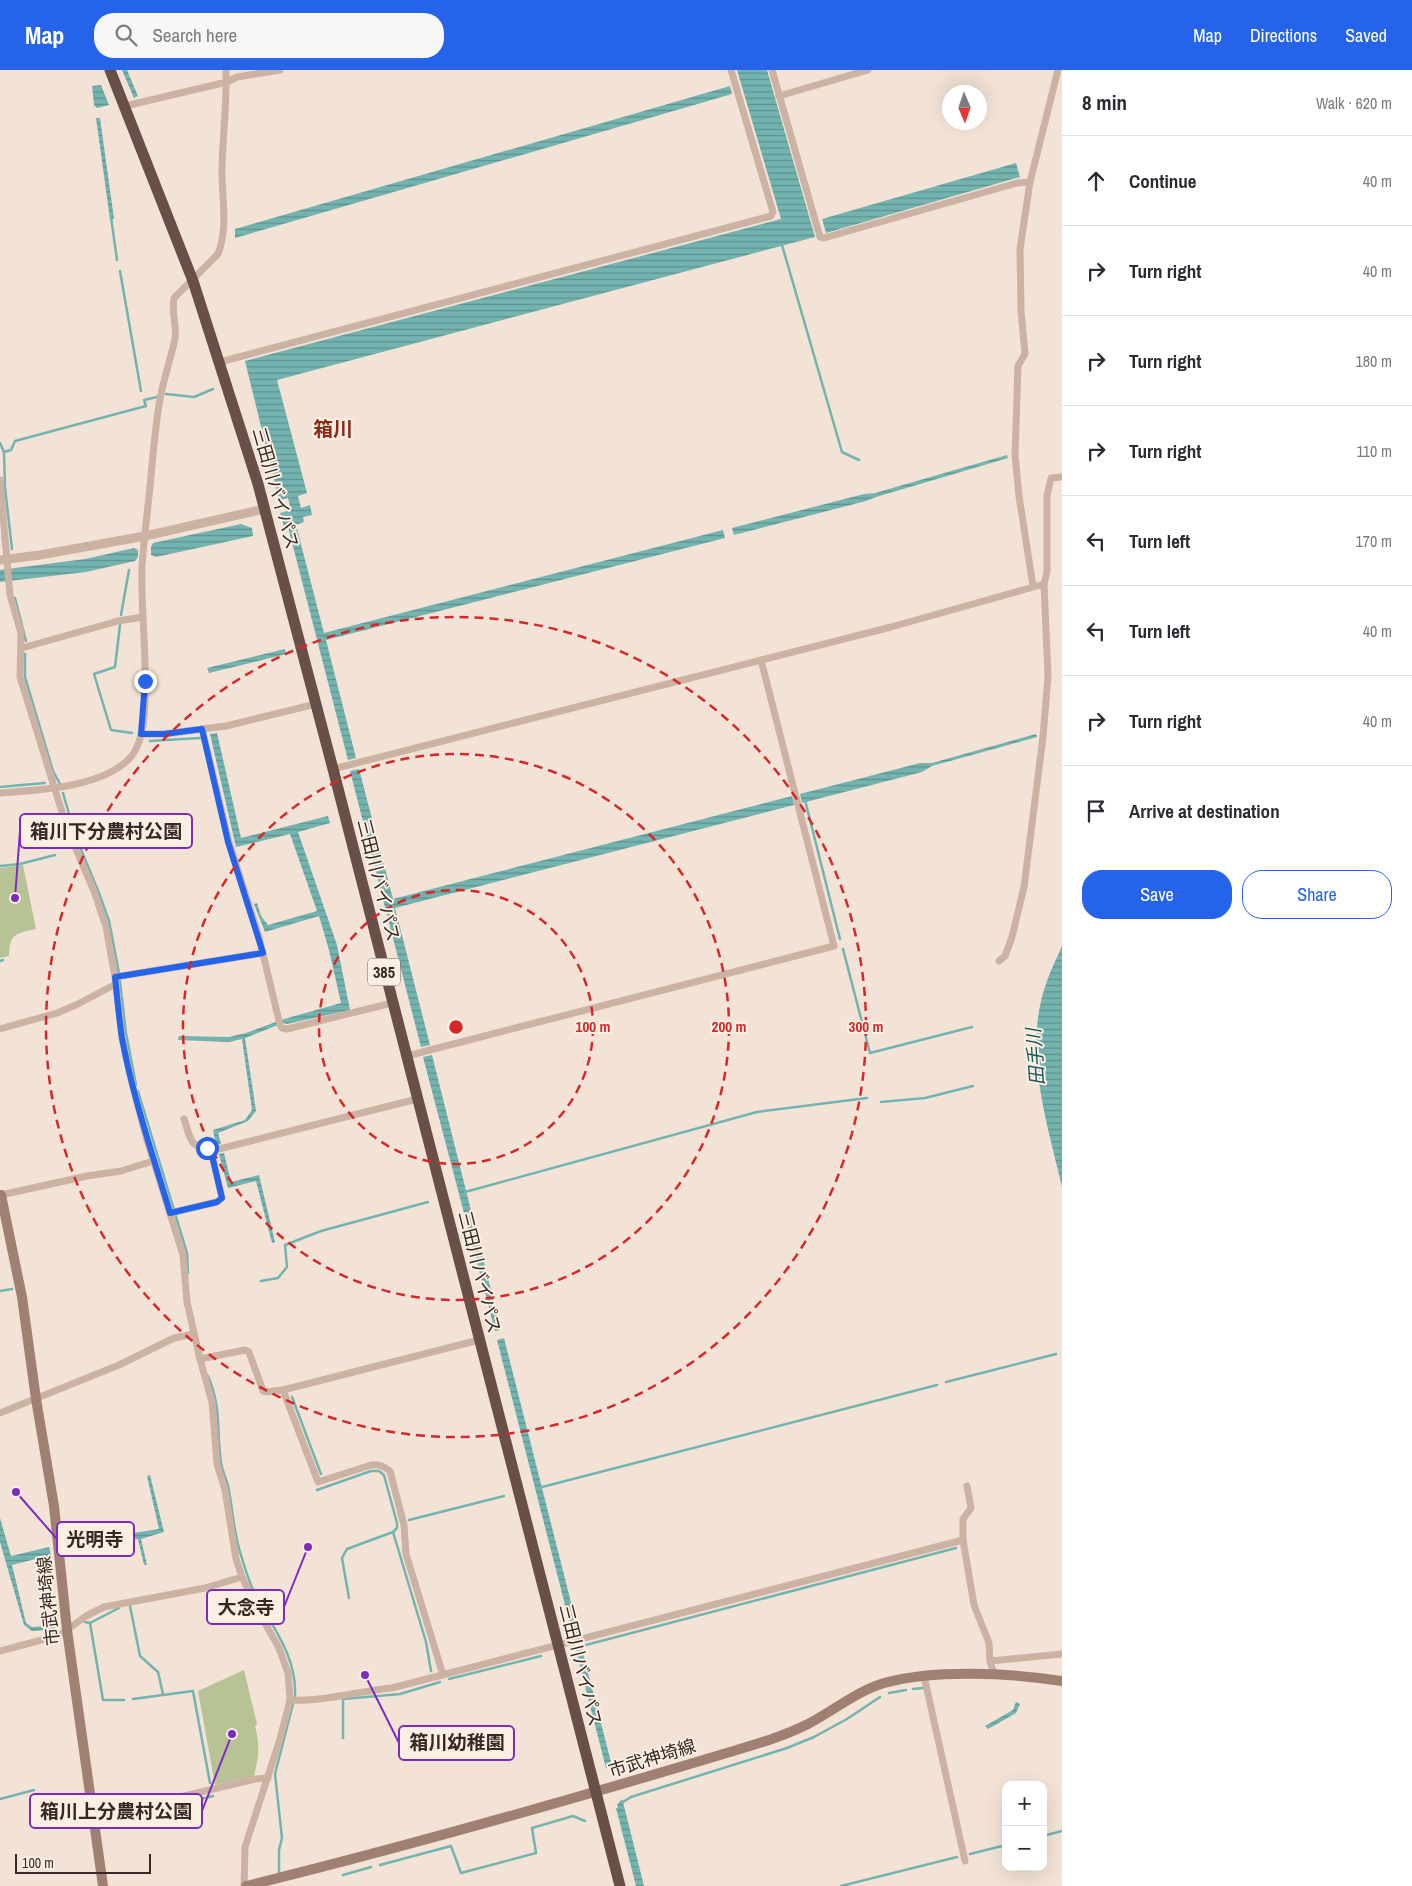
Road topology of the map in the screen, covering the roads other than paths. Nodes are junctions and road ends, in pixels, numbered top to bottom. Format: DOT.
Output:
graph roads {
  1 [pos="110,70"];
  2 [pos="226,70"];
  3 [pos="280,70"];
  4 [pos="731,70"];
  5 [pos="772,70"];
  6 [pos="868,70"];
  7 [pos="1058,70"];
  8 [pos="226,82"];
  9 [pos="779,96"];
  10 [pos="125,106"];
  11 [pos="1030,182"];
  12 [pos="193,281"];
  13 [pos="220,362"];
  14 [pos="1062,477"];
  15 [pos="0,480"];
  16 [pos="264,509"];
  17 [pos="145,536"];
  18 [pos="5,561"];
  19 [pos="1044,584"];
  20 [pos="1033,586"];
  21 [pos="143,617"];
  22 [pos="22,648"];
  23 [pos="761,660"];
  24 [pos="316,704"];
  25 [pos="202,729"];
  26 [pos="141,734"];
  27 [pos="333,769"];
  28 [pos="56,789"];
  29 [pos="0,793"];
  30 [pos="263,953"];
  31 [pos="998,961"];
  32 [pos="118,979"];
  33 [pos="392,1003"];
  34 [pos="0,1029"];
  35 [pos="407,1056"];
  36 [pos="418,1100"];
  37 [pos="184,1119"];
  38 [pos="211,1151"];
  39 [pos="153,1161"];
  40 [pos="0,1194"];
  41 [pos="174,1212"];
  42 [pos="194,1334"];
  43 [pos="480,1340"];
  44 [pos="204,1358"];
  45 [pos="283,1390"];
  46 [pos="36,1399"];
  47 [pos="0,1413"];
  48 [pos="967,1486"];
  49 [pos="963,1540"];
  50 [pos="242,1577"];
  51 [pos="67,1630"];
  52 [pos="558,1645"];
  53 [pos="0,1651"];
  54 [pos="1062,1654"];
  55 [pos="990,1661"];
  56 [pos="994,1674"];
  57 [pos="443,1675"];
  58 [pos="924,1676"];
  59 [pos="1062,1681"];
  60 [pos="293,1700"];
  61 [pos="268,1778"];
  62 [pos="596,1792"];
  63 [pos="94,1817"];
  64 [pos="965,1860"];
  65 [pos="103,1886"];
  66 [pos="245,1886"];
  67 [pos="620,1886"];
  1 -- 10 [label="highway, 三田川バイパス / 385"];
  2 -- 8 [label="street"];
  3 -- 8 [label="street"];
  4 -- 13 [label="street"];
  5 -- 9 [label="street"];
  6 -- 9 [label="street"];
  7 -- 11 [label="street"];
  8 -- 10 [label="street"];
  8 -- 12 [label="street"];
  9 -- 11 [label="street"];
  10 -- 12 [label="highway, 三田川バイパス / 385"];
  11 -- 20 [label="street"];
  12 -- 13 [label="highway, 三田川バイパス / 385"];
  12 -- 17 [label="street"];
  13 -- 16 [label="highway, 三田川バイパス / 385"];
  14 -- 19 [label="street"];
  15 -- 18 [label="street"];
  16 -- 17 [label="street"];
  16 -- 24 [label="highway, 三田川バイパス / 385"];
  17 -- 18 [label="street"];
  17 -- 21 [label="street"];
  18 -- 22 [label="street"];
  19 -- 20 [label="street"];
  19 -- 31 [label="street"];
  20 -- 23 [label="street"];
  21 -- 22 [label="street"];
  21 -- 26 [label="street"];
  22 -- 28 [label="street"];
  23 -- 27 [label="street"];
  23 -- 35 [label="street"];
  24 -- 25 [label="street"];
  24 -- 27 [label="highway, 三田川バイパス / 385"];
  25 -- 26 [label="street"];
  25 -- 30 [label="street"];
  26 -- 28 [label="street"];
  27 -- 33 [label="highway, 三田川バイパス / 385"];
  28 -- 29 [label="street"];
  28 -- 32 [label="street"];
  30 -- 32 [label="street"];
  30 -- 33 [label="street"];
  32 -- 34 [label="street"];
  32 -- 39 [label="street"];
  33 -- 35 [label="highway, 三田川バイパス / 385"];
  35 -- 36 [label="highway, 三田川バイパス / 385"];
  36 -- 38 [label="street"];
  36 -- 43 [label="highway, 三田川バイパス / 385"];
  37 -- 38 [label="street"];
  38 -- 41 [label="street"];
  39 -- 40 [label="street"];
  39 -- 41 [label="street"];
  40 -- 46 [label="main road, 市武神埼線"];
  41 -- 42 [label="street"];
  42 -- 44 [label="street"];
  42 -- 46 [label="street"];
  43 -- 45 [label="street"];
  43 -- 52 [label="highway, 三田川バイパス / 385"];
  44 -- 45 [label="street"];
  44 -- 50 [label="street"];
  45 -- 57 [label="street"];
  46 -- 47 [label="street"];
  46 -- 51 [label="main road, 市武神埼線"];
  48 -- 49 [label="street"];
  49 -- 52 [label="street"];
  49 -- 55 [label="street"];
  50 -- 51 [label="street"];
  50 -- 60 [label="street"];
  51 -- 53 [label="street"];
  51 -- 63 [label="main road, 市武神埼線"];
  52 -- 57 [label="street"];
  52 -- 62 [label="highway, 三田川バイパス / 385"];
  54 -- 55 [label="street"];
  55 -- 56 [label="street"];
  56 -- 58 [label="main road, 市武神埼線"];
  56 -- 59 [label="main road, 市武神埼線"];
  57 -- 60 [label="street"];
  58 -- 62 [label="main road, 市武神埼線"];
  58 -- 64 [label="street"];
  60 -- 61 [label="street"];
  61 -- 63 [label="street"];
  61 -- 66 [label="street"];
  62 -- 66 [label="main road, 市武神埼線"];
  62 -- 67 [label="highway, 三田川バイパス / 385"];
  63 -- 65 [label="main road, 市武神埼線"];
}
